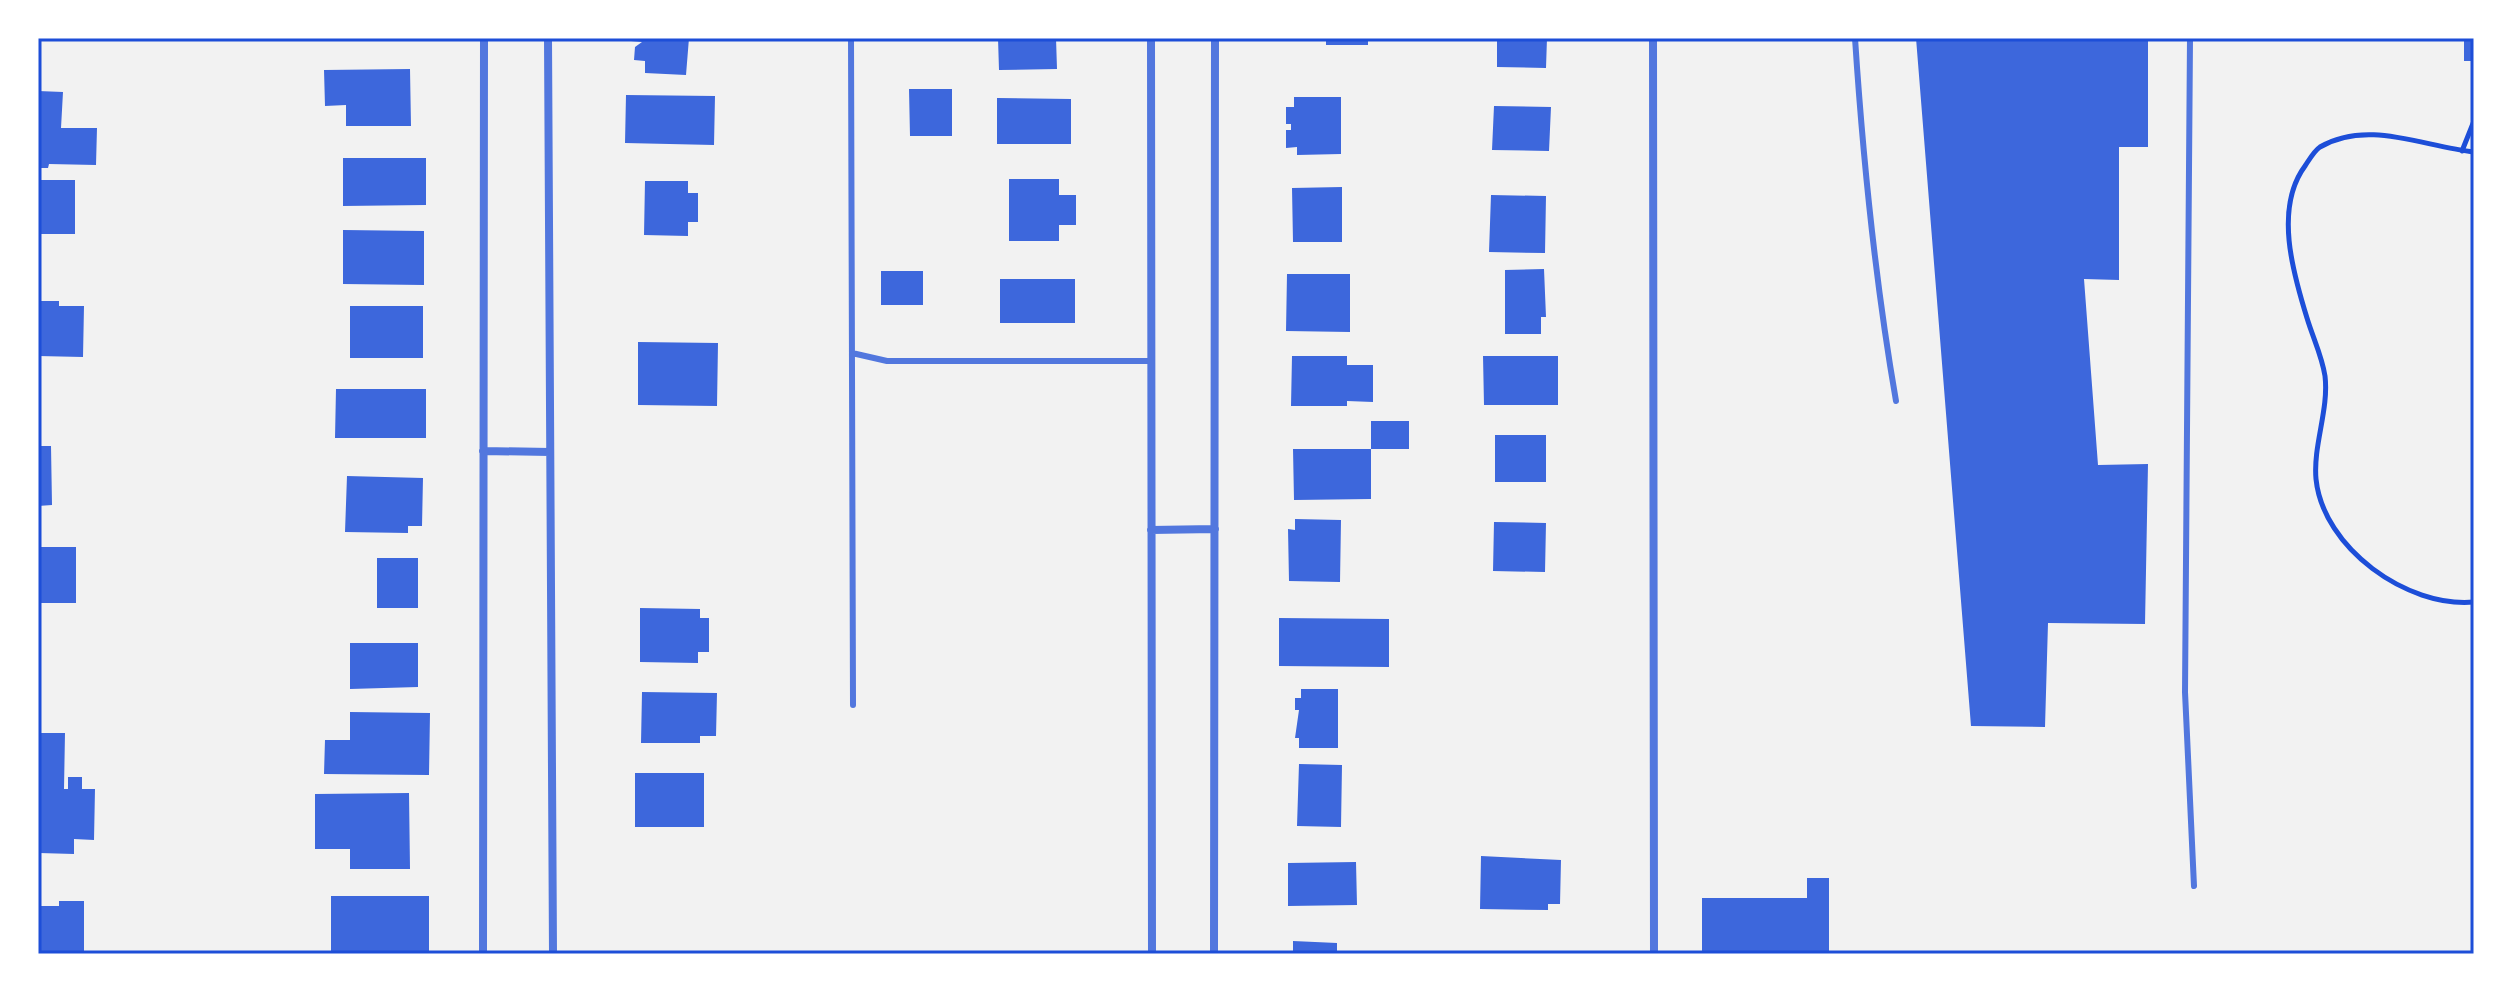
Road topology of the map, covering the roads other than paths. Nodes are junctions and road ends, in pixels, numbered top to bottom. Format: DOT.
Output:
graph roads {
  1 [pos="484,38"];
  2 [pos="548,38"];
  3 [pos="851,38"];
  4 [pos="1151,38"];
  5 [pos="1215,38"];
  6 [pos="1653,38"];
  7 [pos="1855,38"];
  8 [pos="2190,38"];
  9 [pos="852,353"];
  10 [pos="1151,361"];
  11 [pos="1896,401"];
  12 [pos="483,451"];
  13 [pos="550,452"];
  14 [pos="1215,529"];
  15 [pos="1151,530"];
  16 [pos="853,705"];
  17 [pos="2194,886"];
  18 [pos="483,954"];
  19 [pos="553,954"];
  20 [pos="1152,954"];
  21 [pos="1214,954"];
  22 [pos="1654,954"];
  1 -- 12 [label="street"];
  2 -- 13 [label="street"];
  3 -- 9 [label="lane"];
  4 -- 10 [label="street"];
  5 -- 14 [label="street"];
  6 -- 22 [label="street"];
  7 -- 11 [label="lane"];
  8 -- 17 [label="lane"];
  9 -- 10 [label="lane"];
  9 -- 16 [label="lane"];
  10 -- 15 [label="street"];
  12 -- 13 [label="street"];
  12 -- 18 [label="street"];
  13 -- 19 [label="street"];
  14 -- 15 [label="street"];
  14 -- 21 [label="street"];
  15 -- 20 [label="street"];
}
